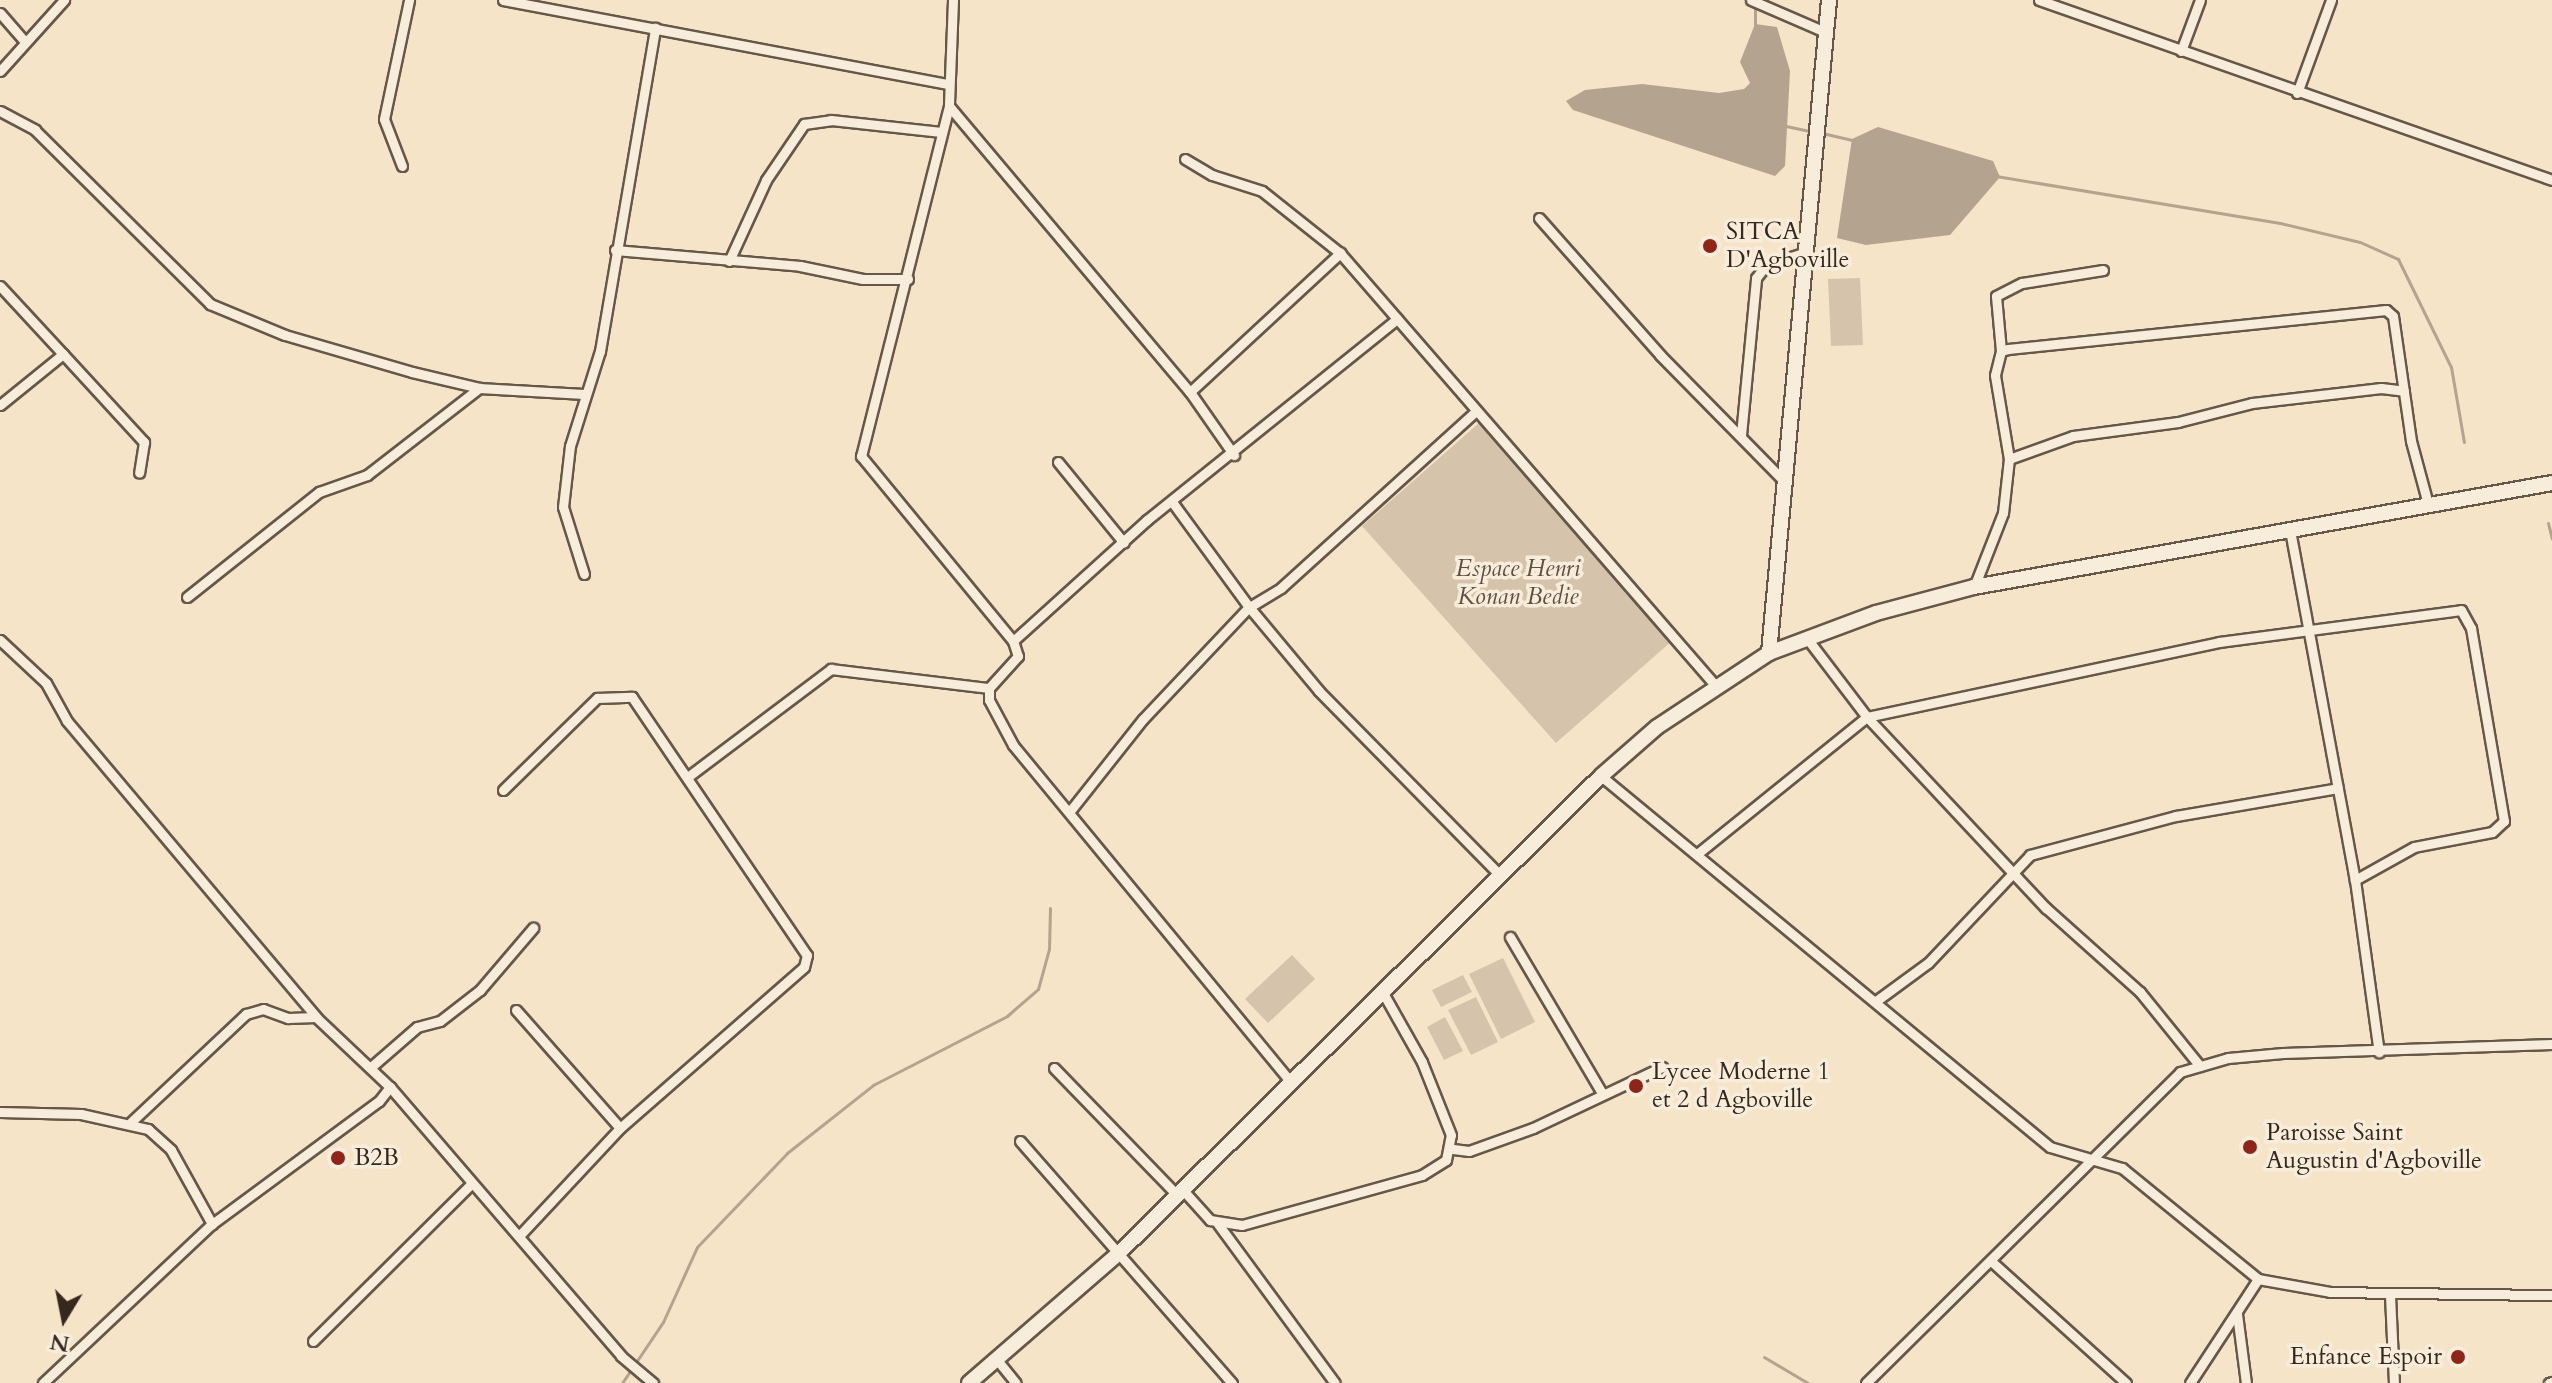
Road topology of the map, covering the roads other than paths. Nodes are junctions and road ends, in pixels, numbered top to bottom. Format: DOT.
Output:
graph roads {
  1 [pos="64,0"];
  2 [pos="409,0"];
  3 [pos="503,0"];
  4 [pos="953,0"];
  5 [pos="1751,0"];
  6 [pos="1829,0"];
  7 [pos="2039,0"];
  8 [pos="2200,0"];
  9 [pos="2331,0"];
  10 [pos="0,13"];
  11 [pos="655,28"];
  12 [pos="1825,32"];
  13 [pos="23,39"];
  14 [pos="2181,51"];
  15 [pos="0,71"];
  16 [pos="948,84"];
  17 [pos="2297,93"];
  18 [pos="949,106"];
  19 [pos="0,111"];
  20 [pos="941,132"];
  21 [pos="1185,159"];
  22 [pos="402,166"];
  23 [pos="2552,180"];
  24 [pos="1539,218"];
  25 [pos="615,250"];
  26 [pos="1340,253"];
  27 [pos="1803,253"];
  28 [pos="729,261"];
  29 [pos="2103,270"];
  30 [pos="908,279"];
  31 [pos="0,286"];
  32 [pos="1397,319"];
  33 [pos="2001,351"];
  34 [pos="63,354"];
  35 [pos="479,388"];
  36 [pos="2404,391"];
  37 [pos="1190,392"];
  38 [pos="584,394"];
  39 [pos="0,405"];
  40 [pos="1476,411"];
  41 [pos="1741,435"];
  42 [pos="1234,455"];
  43 [pos="2009,459"];
  44 [pos="1058,462"];
  45 [pos="139,473"];
  46 [pos="1785,482"];
  47 [pos="2552,483"];
  48 [pos="1173,503"];
  49 [pos="2428,504"];
  50 [pos="2290,530"];
  51 [pos="1124,543"];
  52 [pos="584,574"];
  53 [pos="1974,587"];
  54 [pos="187,597"];
  55 [pos="1249,607"];
  56 [pos="2312,630"];
  57 [pos="1805,637"];
  58 [pos="0,640"];
  59 [pos="1013,641"];
  60 [pos="1769,653"];
  61 [pos="1715,685"];
  62 [pos="989,688"];
  63 [pos="1867,717"];
  64 [pos="689,776"];
  65 [pos="1601,776"];
  66 [pos="2338,788"];
  67 [pos="503,790"];
  68 [pos="1070,811"];
  69 [pos="1697,854"];
  70 [pos="2015,872"];
  71 [pos="1499,874"];
  72 [pos="2355,880"];
  73 [pos="533,928"];
  74 [pos="1510,937"];
  75 [pos="1382,991"];
  76 [pos="1876,1001"];
  77 [pos="516,1010"];
  78 [pos="316,1017"];
  79 [pos="2552,1044"];
  80 [pos="2379,1052"];
  81 [pos="2200,1066"];
  82 [pos="371,1067"];
  83 [pos="1662,1067"];
  84 [pos="1054,1068"];
  85 [pos="1290,1081"];
  86 [pos="390,1087"];
  87 [pos="1602,1093"];
  88 [pos="0,1112"];
  89 [pos="131,1122"];
  90 [pos="620,1128"];
  91 [pos="1020,1141"];
  92 [pos="1453,1149"];
  93 [pos="2093,1158"];
  94 [pos="472,1183"];
  95 [pos="1180,1192"];
  96 [pos="212,1224"];
  97 [pos="1218,1224"];
  98 [pos="520,1235"];
  99 [pos="1120,1252"];
  100 [pos="1991,1261"];
  101 [pos="2258,1279"];
  102 [pos="2390,1295"];
  103 [pos="2552,1295"];
  104 [pos="2237,1314"];
  105 [pos="313,1341"];
  106 [pos="998,1361"];
  107 [pos="43,1383"];
  108 [pos="653,1383"];
  109 [pos="969,1383"];
  110 [pos="1016,1383"];
  111 [pos="1232,1383"];
  112 [pos="1335,1383"];
  113 [pos="1866,1383"];
  114 [pos="2126,1383"];
  115 [pos="2190,1383"];
  116 [pos="2246,1383"];
  117 [pos="2394,1383"];
  1 -- 13 [label="street"];
  2 -- 22 [label="street"];
  3 -- 11 [label="street"];
  4 -- 16 [label="street"];
  5 -- 12 [label="street"];
  6 -- 12 [label="main road"];
  7 -- 14 [label="street"];
  8 -- 14 [label="street"];
  9 -- 17 [label="street"];
  10 -- 13 [label="street"];
  11 -- 16 [label="street"];
  11 -- 25 [label="street"];
  12 -- 27 [label="main road"];
  13 -- 15 [label="street"];
  14 -- 17 [label="street"];
  16 -- 18 [label="street"];
  17 -- 23 [label="street"];
  18 -- 20 [label="street"];
  18 -- 37 [label="street"];
  19 -- 35 [label="street"];
  20 -- 28 [label="street"];
  20 -- 30 [label="street"];
  21 -- 26 [label="street"];
  24 -- 41 [label="street"];
  25 -- 28 [label="street"];
  25 -- 38 [label="street"];
  26 -- 32 [label="street"];
  26 -- 37 [label="street"];
  27 -- 41 [label="street"];
  27 -- 46 [label="main road"];
  28 -- 30 [label="street"];
  29 -- 33 [label="street"];
  30 -- 59 [label="street"];
  31 -- 34 [label="street"];
  32 -- 40 [label="street"];
  32 -- 42 [label="street"];
  33 -- 36 [label="street"];
  33 -- 43 [label="street"];
  34 -- 39 [label="street"];
  34 -- 45 [label="street"];
  35 -- 38 [label="street"];
  35 -- 54 [label="street"];
  36 -- 43 [label="street"];
  36 -- 49 [label="street"];
  37 -- 42 [label="street"];
  38 -- 52 [label="street"];
  40 -- 55 [label="street"];
  40 -- 61 [label="street"];
  41 -- 46 [label="street"];
  42 -- 48 [label="street"];
  43 -- 53 [label="street"];
  44 -- 51 [label="street"];
  46 -- 60 [label="main road"];
  47 -- 49 [label="main road"];
  48 -- 51 [label="street"];
  48 -- 55 [label="street"];
  49 -- 50 [label="main road"];
  50 -- 53 [label="main road"];
  50 -- 56 [label="street"];
  51 -- 59 [label="street"];
  53 -- 57 [label="main road"];
  55 -- 68 [label="street"];
  55 -- 71 [label="street"];
  56 -- 63 [label="street"];
  56 -- 66 [label="street"];
  56 -- 72 [label="street"];
  57 -- 60 [label="main road"];
  57 -- 63 [label="street"];
  58 -- 78 [label="street"];
  59 -- 62 [label="street"];
  60 -- 61 [label="main road"];
  61 -- 65 [label="main road"];
  62 -- 64 [label="street"];
  62 -- 68 [label="street"];
  63 -- 69 [label="street"];
  63 -- 70 [label="street"];
  64 -- 67 [label="street"];
  64 -- 90 [label="street"];
  65 -- 69 [label="street"];
  65 -- 71 [label="main road"];
  66 -- 70 [label="street"];
  66 -- 72 [label="street"];
  68 -- 85 [label="street"];
  69 -- 76 [label="street"];
  70 -- 76 [label="street"];
  70 -- 81 [label="street"];
  71 -- 75 [label="main road"];
  72 -- 80 [label="street"];
  73 -- 82 [label="street"];
  74 -- 87 [label="street"];
  75 -- 85 [label="main road"];
  75 -- 92 [label="street"];
  76 -- 93 [label="street"];
  77 -- 90 [label="street"];
  78 -- 82 [label="street"];
  78 -- 89 [label="street"];
  79 -- 80 [label="street"];
  80 -- 81 [label="street"];
  81 -- 93 [label="street"];
  82 -- 86 [label="street"];
  83 -- 87 [label="street"];
  84 -- 95 [label="street"];
  85 -- 95 [label="main road"];
  86 -- 94 [label="street"];
  86 -- 96 [label="street"];
  87 -- 92 [label="street"];
  88 -- 89 [label="street"];
  89 -- 96 [label="street"];
  90 -- 98 [label="street"];
  91 -- 99 [label="street"];
  92 -- 97 [label="street"];
  93 -- 100 [label="street"];
  93 -- 101 [label="street"];
  94 -- 98 [label="street"];
  94 -- 105 [label="street"];
  95 -- 97 [label="street"];
  95 -- 99 [label="main road"];
  96 -- 107 [label="street"];
  97 -- 112 [label="street"];
  98 -- 108 [label="street"];
  99 -- 106 [label="main road"];
  99 -- 111 [label="street"];
  100 -- 113 [label="street"];
  100 -- 114 [label="street"];
  101 -- 102 [label="street"];
  101 -- 104 [label="street"];
  102 -- 103 [label="street"];
  102 -- 117 [label="street"];
  104 -- 115 [label="street"];
  104 -- 116 [label="street"];
  106 -- 109 [label="main road"];
  106 -- 110 [label="street"];
}
